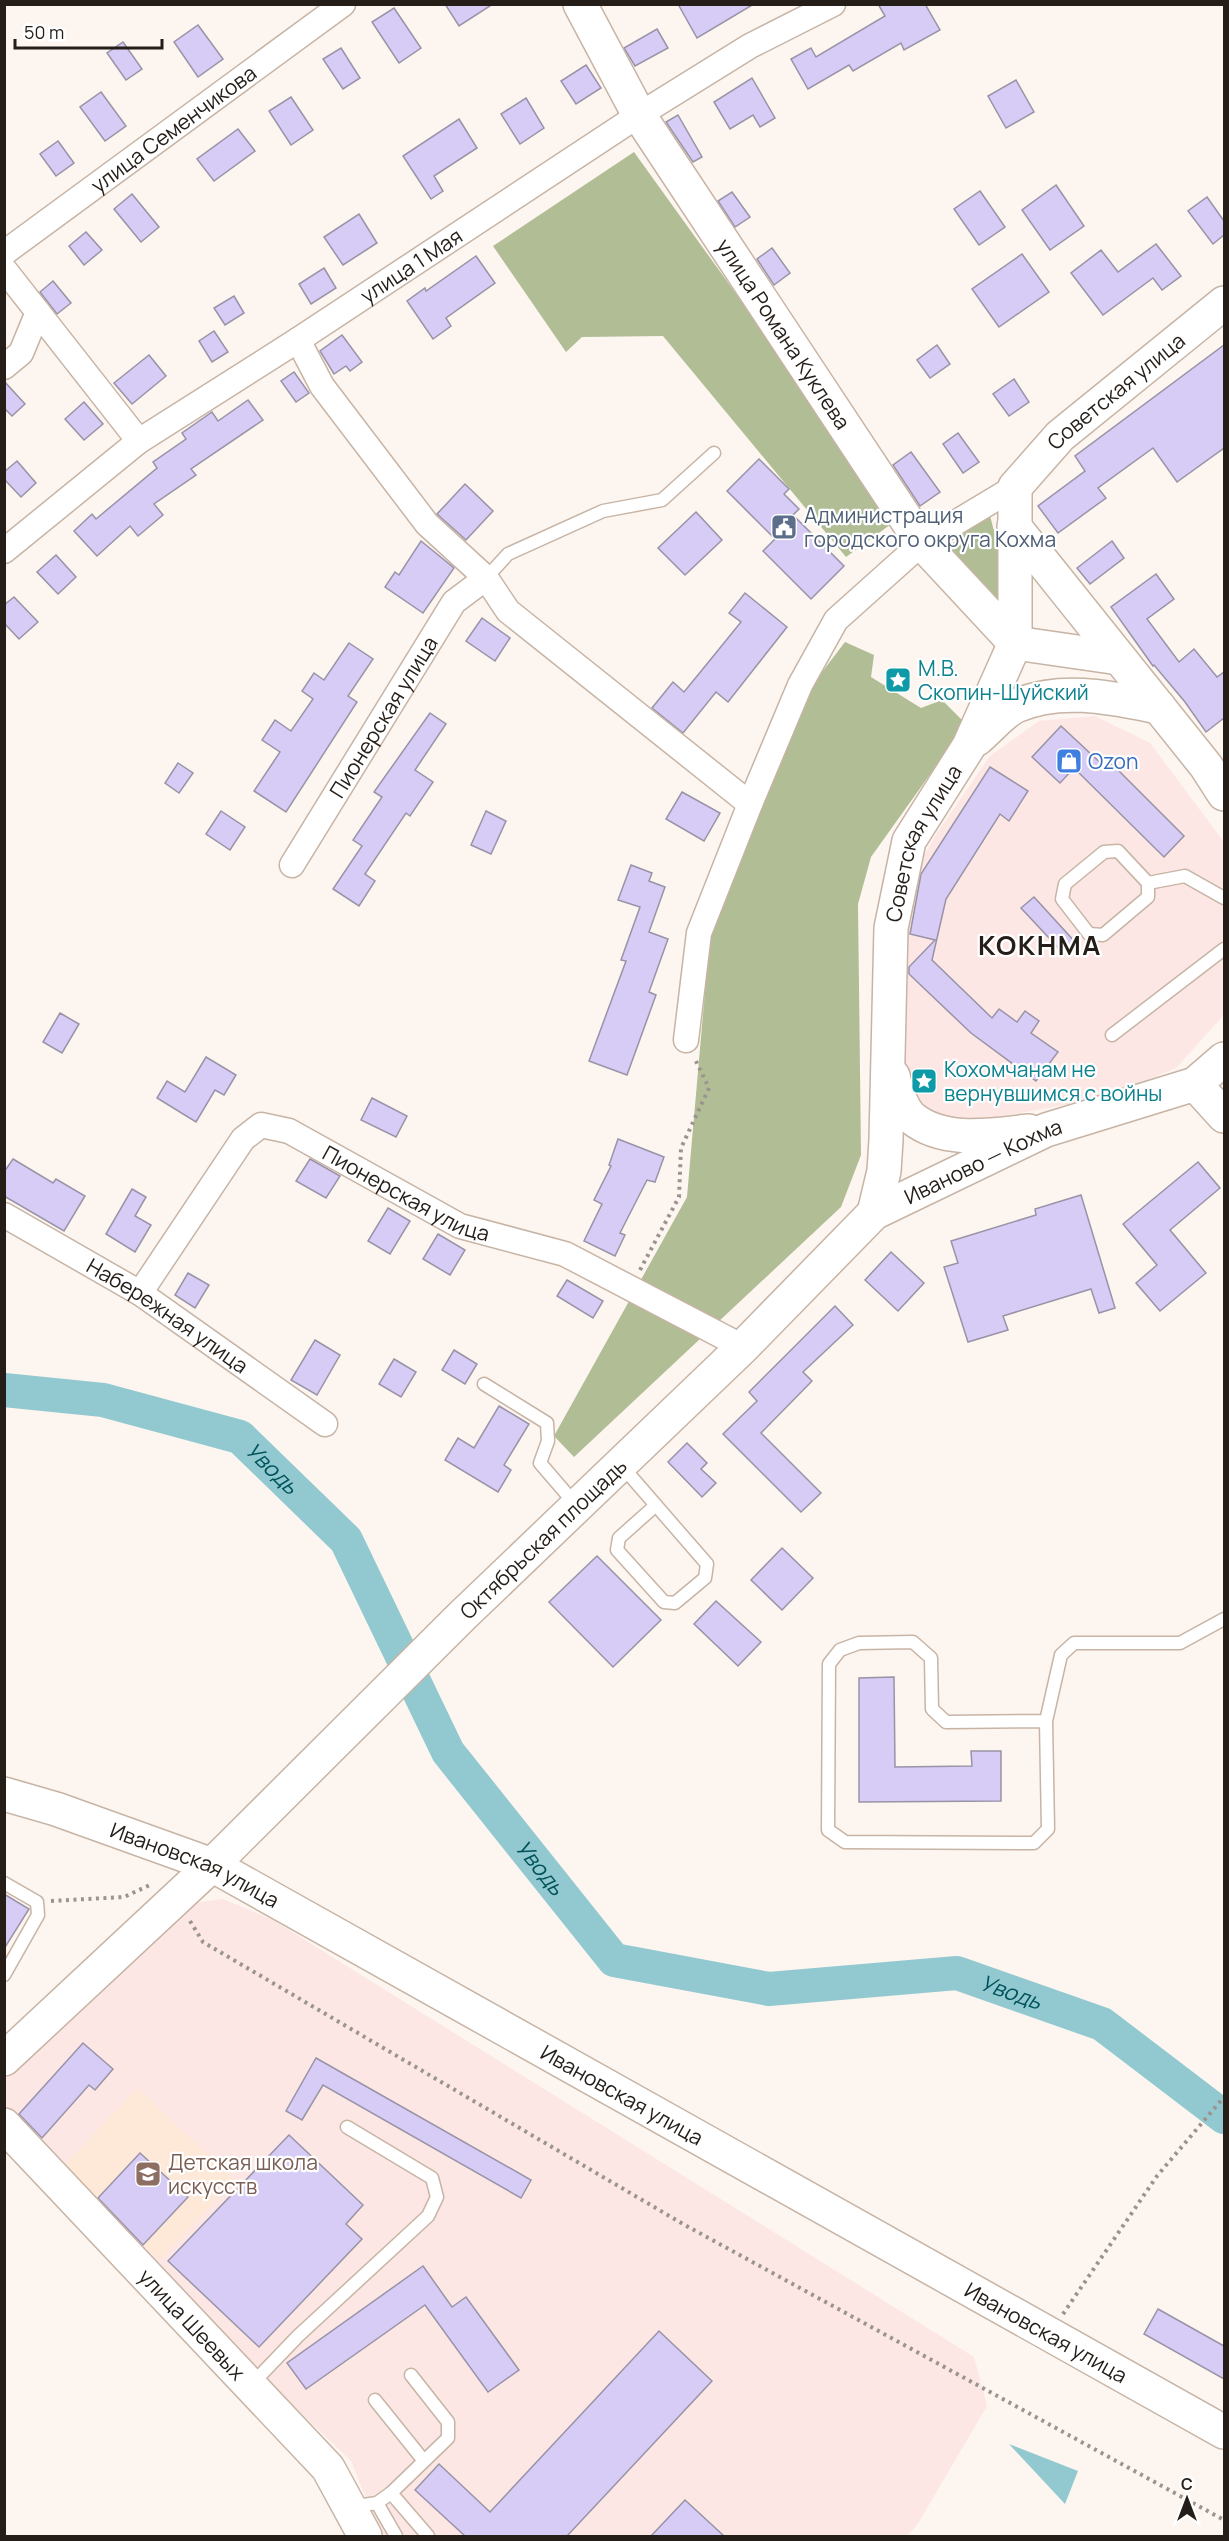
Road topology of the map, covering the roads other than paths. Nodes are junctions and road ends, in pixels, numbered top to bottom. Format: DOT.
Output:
graph roads {
  1 [pos="342,4"];
  2 [pos="580,4"];
  3 [pos="833,4"];
  4 [pos="639,115"];
  5 [pos="4,253"];
  6 [pos="4,269"];
  7 [pos="1224,303"];
  8 [pos="38,312"];
  9 [pos="298,340"];
  10 [pos="4,367"];
  11 [pos="139,441"];
  12 [pos="714,453"];
  13 [pos="1015,487"];
  14 [pos="1014,526"];
  15 [pos="922,543"];
  16 [pos="4,551"];
  17 [pos="486,578"];
  18 [pos="1015,643"];
  19 [pos="1119,658"];
  20 [pos="1159,707"];
  21 [pos="969,746"];
  22 [pos="1224,794"];
  23 [pos="750,804"];
  24 [pos="292,865"];
  25 [pos="1148,883"];
  26 [pos="1224,898"];
  27 [pos="1224,949"];
  28 [pos="1112,1035"];
  29 [pos="686,1040"];
  30 [pos="1224,1059"];
  31 [pos="890,1060"];
  32 [pos="1195,1084"];
  33 [pos="1224,1116"];
  34 [pos="1046,1130"];
  35 [pos="874,1213"];
  36 [pos="4,1215"];
  37 [pos="140,1293"];
  38 [pos="743,1347"];
  39 [pos="484,1384"];
  40 [pos="325,1425"];
  41 [pos="620,1464"];
  42 [pos="577,1506"];
  43 [pos="656,1506"];
  44 [pos="1224,1619"];
  45 [pos="1046,1721"];
  46 [pos="4,1794"];
  47 [pos="212,1865"];
  48 [pos="4,1883"];
  49 [pos="4,1975"];
  50 [pos="4,2059"];
  51 [pos="4,2126"];
  52 [pos="347,2127"];
  53 [pos="411,2375"];
  54 [pos="250,2386"];
  55 [pos="375,2400"];
  56 [pos="1224,2432"];
  57 [pos="424,2461"];
  58 [pos="391,2493"];
  59 [pos="363,2505"];
  60 [pos="365,2536"];
  61 [pos="396,2536"];
  62 [pos="428,2536"];
  1 -- 5 [label="street, улица Семенчикова"];
  2 -- 4 [label="main road, улица Романа Куклева"];
  3 -- 4 [label="street, улица 1 Мая"];
  4 -- 9 [label="street, улица 1 Мая"];
  4 -- 15 [label="main road, улица Романа Куклева"];
  6 -- 8 [label="street"];
  7 -- 13 [label="main road, Советская улица"];
  8 -- 10 [label="street"];
  8 -- 11 [label="street"];
  9 -- 11 [label="street, улица 1 Мая"];
  9 -- 17 [label="street"];
  11 -- 16 [label="street, улица 1 Мая"];
  12 -- 17 [label="lane"];
  13 -- 14 [label="main road, Советская улица"];
  13 -- 15 [label="street, Советская улица"];
  14 -- 18 [label="main road, Советская улица"];
  14 -- 19 [label="main road"];
  15 -- 18 [label="main road, улица Романа Куклева"];
  15 -- 23 [label="street, Советская улица"];
  17 -- 23 [label="street"];
  17 -- 24 [label="street, Пионерская улица"];
  18 -- 19 [label="main road"];
  18 -- 21 [label="main road, Советская улица"];
  19 -- 20 [label="main road"];
  20 -- 21 [label="main road"];
  20 -- 22 [label="main road"];
  21 -- 31 [label="main road, Советская улица"];
  23 -- 29 [label="street, Советская улица"];
  25 -- 25 [label="lane"];
  25 -- 26 [label="lane"];
  27 -- 28 [label="lane"];
  30 -- 32 [label="main road, Иваново — Кохма"];
  31 -- 34 [label="main road"];
  31 -- 35 [label="main road, Советская улица"];
  32 -- 33 [label="main road"];
  32 -- 34 [label="main road, Иваново — Кохма"];
  34 -- 35 [label="main road, Иваново — Кохма"];
  35 -- 38 [label="main road, Октябрьская площадь"];
  36 -- 37 [label="street, Набережная улица"];
  37 -- 38 [label="street, Пионерская улица"];
  37 -- 40 [label="street, Набережная улица"];
  38 -- 41 [label="main road, Октябрьская площадь"];
  39 -- 42 [label="lane"];
  41 -- 42 [label="main road, Октябрьская площадь"];
  41 -- 43 [label="lane"];
  42 -- 47 [label="main road, Октябрьская площадь"];
  43 -- 43 [label="lane"];
  44 -- 45 [label="lane"];
  45 -- 45 [label="lane"];
  46 -- 47 [label="main road, Ивановская улица"];
  47 -- 50 [label="main road, Октябрьская площадь"];
  47 -- 56 [label="main road, Ивановская улица"];
  48 -- 49 [label="lane"];
  51 -- 54 [label="main road, улица Шеевых"];
  52 -- 54 [label="lane"];
  53 -- 57 [label="lane"];
  54 -- 59 [label="main road, улица Шеевых"];
  55 -- 57 [label="lane"];
  57 -- 58 [label="lane"];
  58 -- 59 [label="lane"];
  58 -- 62 [label="lane"];
  59 -- 60 [label="main road, улица Шеевых"];
  59 -- 61 [label="lane"];
}
